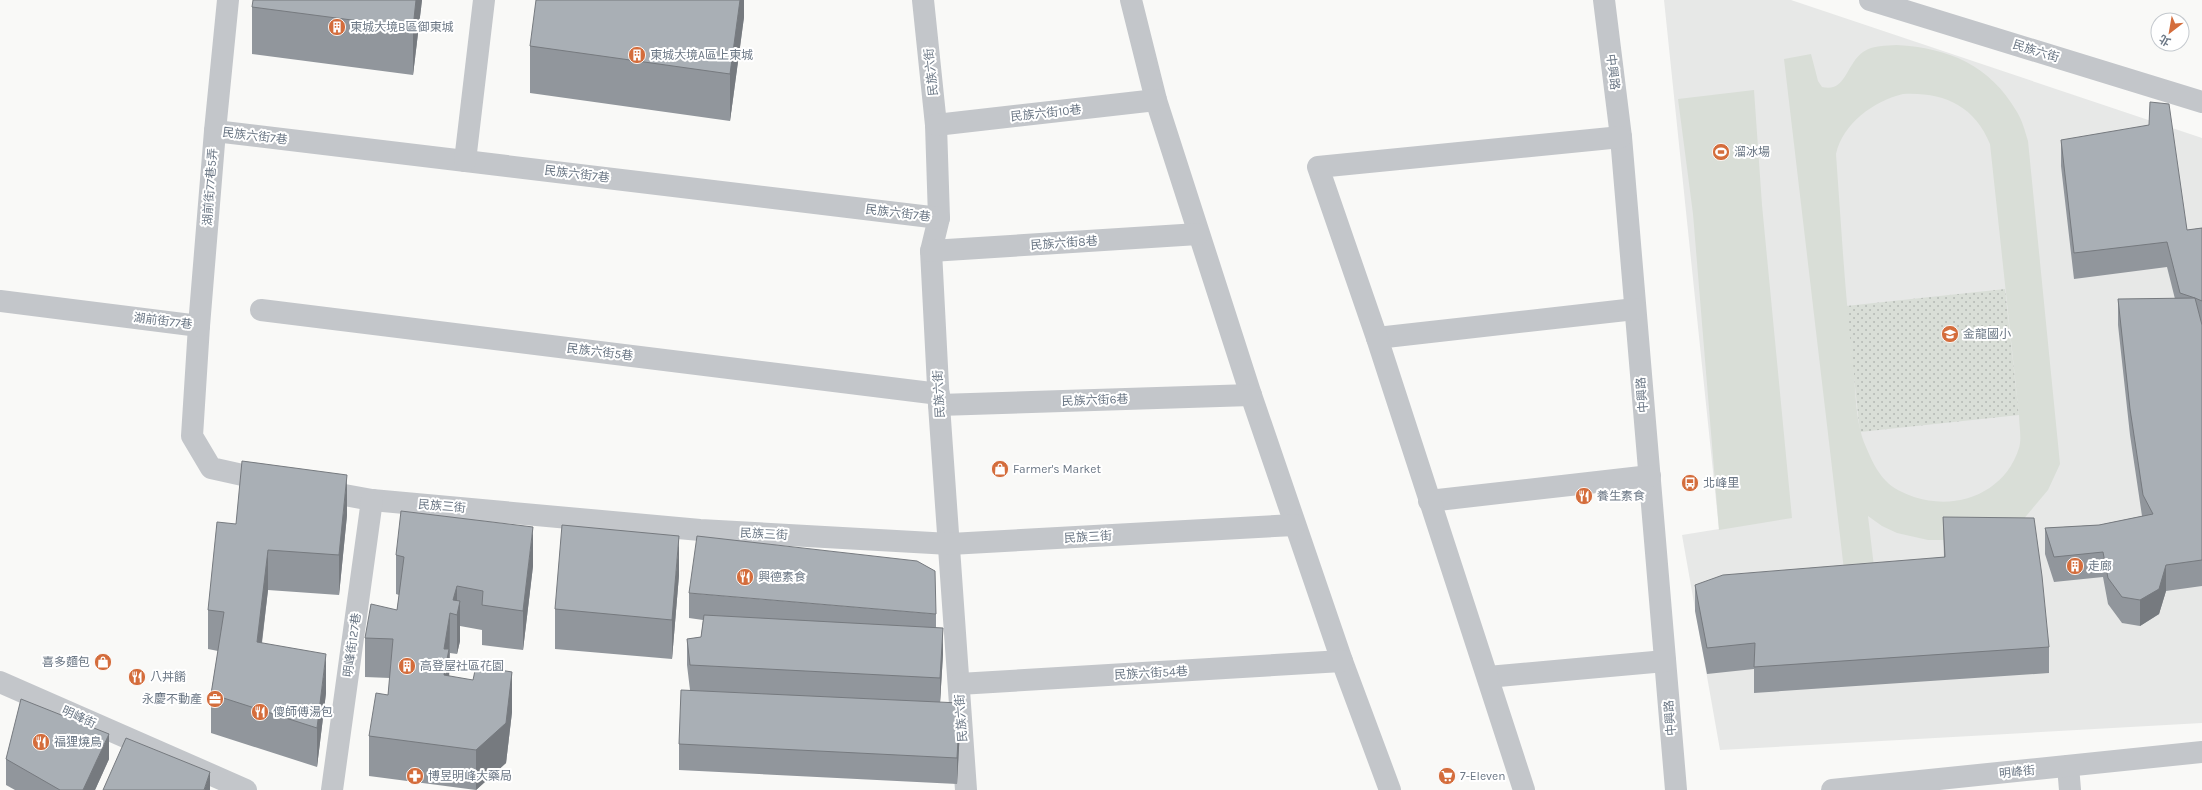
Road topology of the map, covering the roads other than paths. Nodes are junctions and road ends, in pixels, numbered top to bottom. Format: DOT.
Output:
graph roads {
  1 [pos="228,0"];
  2 [pos="484,0"];
  3 [pos="923,0"];
  4 [pos="1131,0"];
  5 [pos="1604,0"];
  6 [pos="1870,0"];
  7 [pos="1156,100"];
  8 [pos="2202,102"];
  9 [pos="936,125"];
  10 [pos="215,131"];
  11 [pos="1622,136"];
  12 [pos="464,161"];
  13 [pos="939,218"];
  14 [pos="1198,234"];
  15 [pos="931,251"];
  16 [pos="0,301"];
  17 [pos="1635,309"];
  18 [pos="261,310"];
  19 [pos="200,326"];
  20 [pos="1377,338"];
  21 [pos="1251,395"];
  22 [pos="939,399"];
  23 [pos="238,475"];
  24 [pos="1650,476"];
  25 [pos="372,500"];
  26 [pos="1429,501"];
  27 [pos="1294,525"];
  28 [pos="950,544"];
  29 [pos="1342,661"];
  30 [pos="1665,661"];
  31 [pos="1488,677"];
  32 [pos="0,682"];
  33 [pos="959,684"];
  34 [pos="937,714"];
  35 [pos="961,715"];
  36 [pos="2202,752"];
  37 [pos="2068,766"];
  38 [pos="246,790"];
  39 [pos="332,790"];
  40 [pos="966,790"];
  41 [pos="1390,790"];
  42 [pos="1524,790"];
  43 [pos="1676,790"];
  44 [pos="1832,790"];
  45 [pos="2070,790"];
  1 -- 10 [label="street, 湖前街77巷5弄"];
  2 -- 12 [label="street"];
  3 -- 9 [label="street, 民族六街"];
  4 -- 7 [label="street"];
  5 -- 11 [label="street, 中興路"];
  6 -- 8 [label="street, 民族六街"];
  7 -- 9 [label="street, 民族六街10巷"];
  7 -- 14 [label="street"];
  9 -- 13 [label="street, 民族六街"];
  10 -- 12 [label="street, 民族六街7巷"];
  10 -- 19 [label="street, 湖前街77巷5弄"];
  11 -- 17 [label="street, 中興路"];
  11 -- 20 [label="street"];
  12 -- 13 [label="street, 民族六街7巷"];
  13 -- 15 [label="street, 民族六街"];
  14 -- 15 [label="street, 民族六街8巷"];
  14 -- 21 [label="street"];
  15 -- 22 [label="street, 民族六街"];
  16 -- 19 [label="street, 湖前街77巷"];
  17 -- 20 [label="street"];
  17 -- 24 [label="street, 中興路"];
  18 -- 22 [label="street, 民族六街5巷"];
  19 -- 23 [label="street, 湖前街77巷"];
  20 -- 26 [label="street"];
  21 -- 22 [label="street, 民族六街6巷"];
  21 -- 27 [label="street"];
  22 -- 28 [label="street, 民族六街"];
  23 -- 25 [label="street, 民族三街"];
  24 -- 26 [label="street"];
  24 -- 30 [label="street, 中興路"];
  25 -- 28 [label="street, 民族三街"];
  25 -- 39 [label="street, 明峰街127巷"];
  26 -- 31 [label="street"];
  27 -- 28 [label="street, 民族三街"];
  27 -- 29 [label="street"];
  28 -- 33 [label="street, 民族六街"];
  29 -- 33 [label="street, 民族六街54巷"];
  29 -- 41 [label="street"];
  30 -- 31 [label="street"];
  30 -- 43 [label="street, 中興路"];
  31 -- 42 [label="street"];
  32 -- 38 [label="street, 明峰街"];
  33 -- 35 [label="street, 民族六街"];
  34 -- 35 [label="street"];
  35 -- 40 [label="street, 民族六街"];
  36 -- 37 [label="street, 明峰街"];
  37 -- 44 [label="street, 明峰街"];
  37 -- 45 [label="street"];
}
